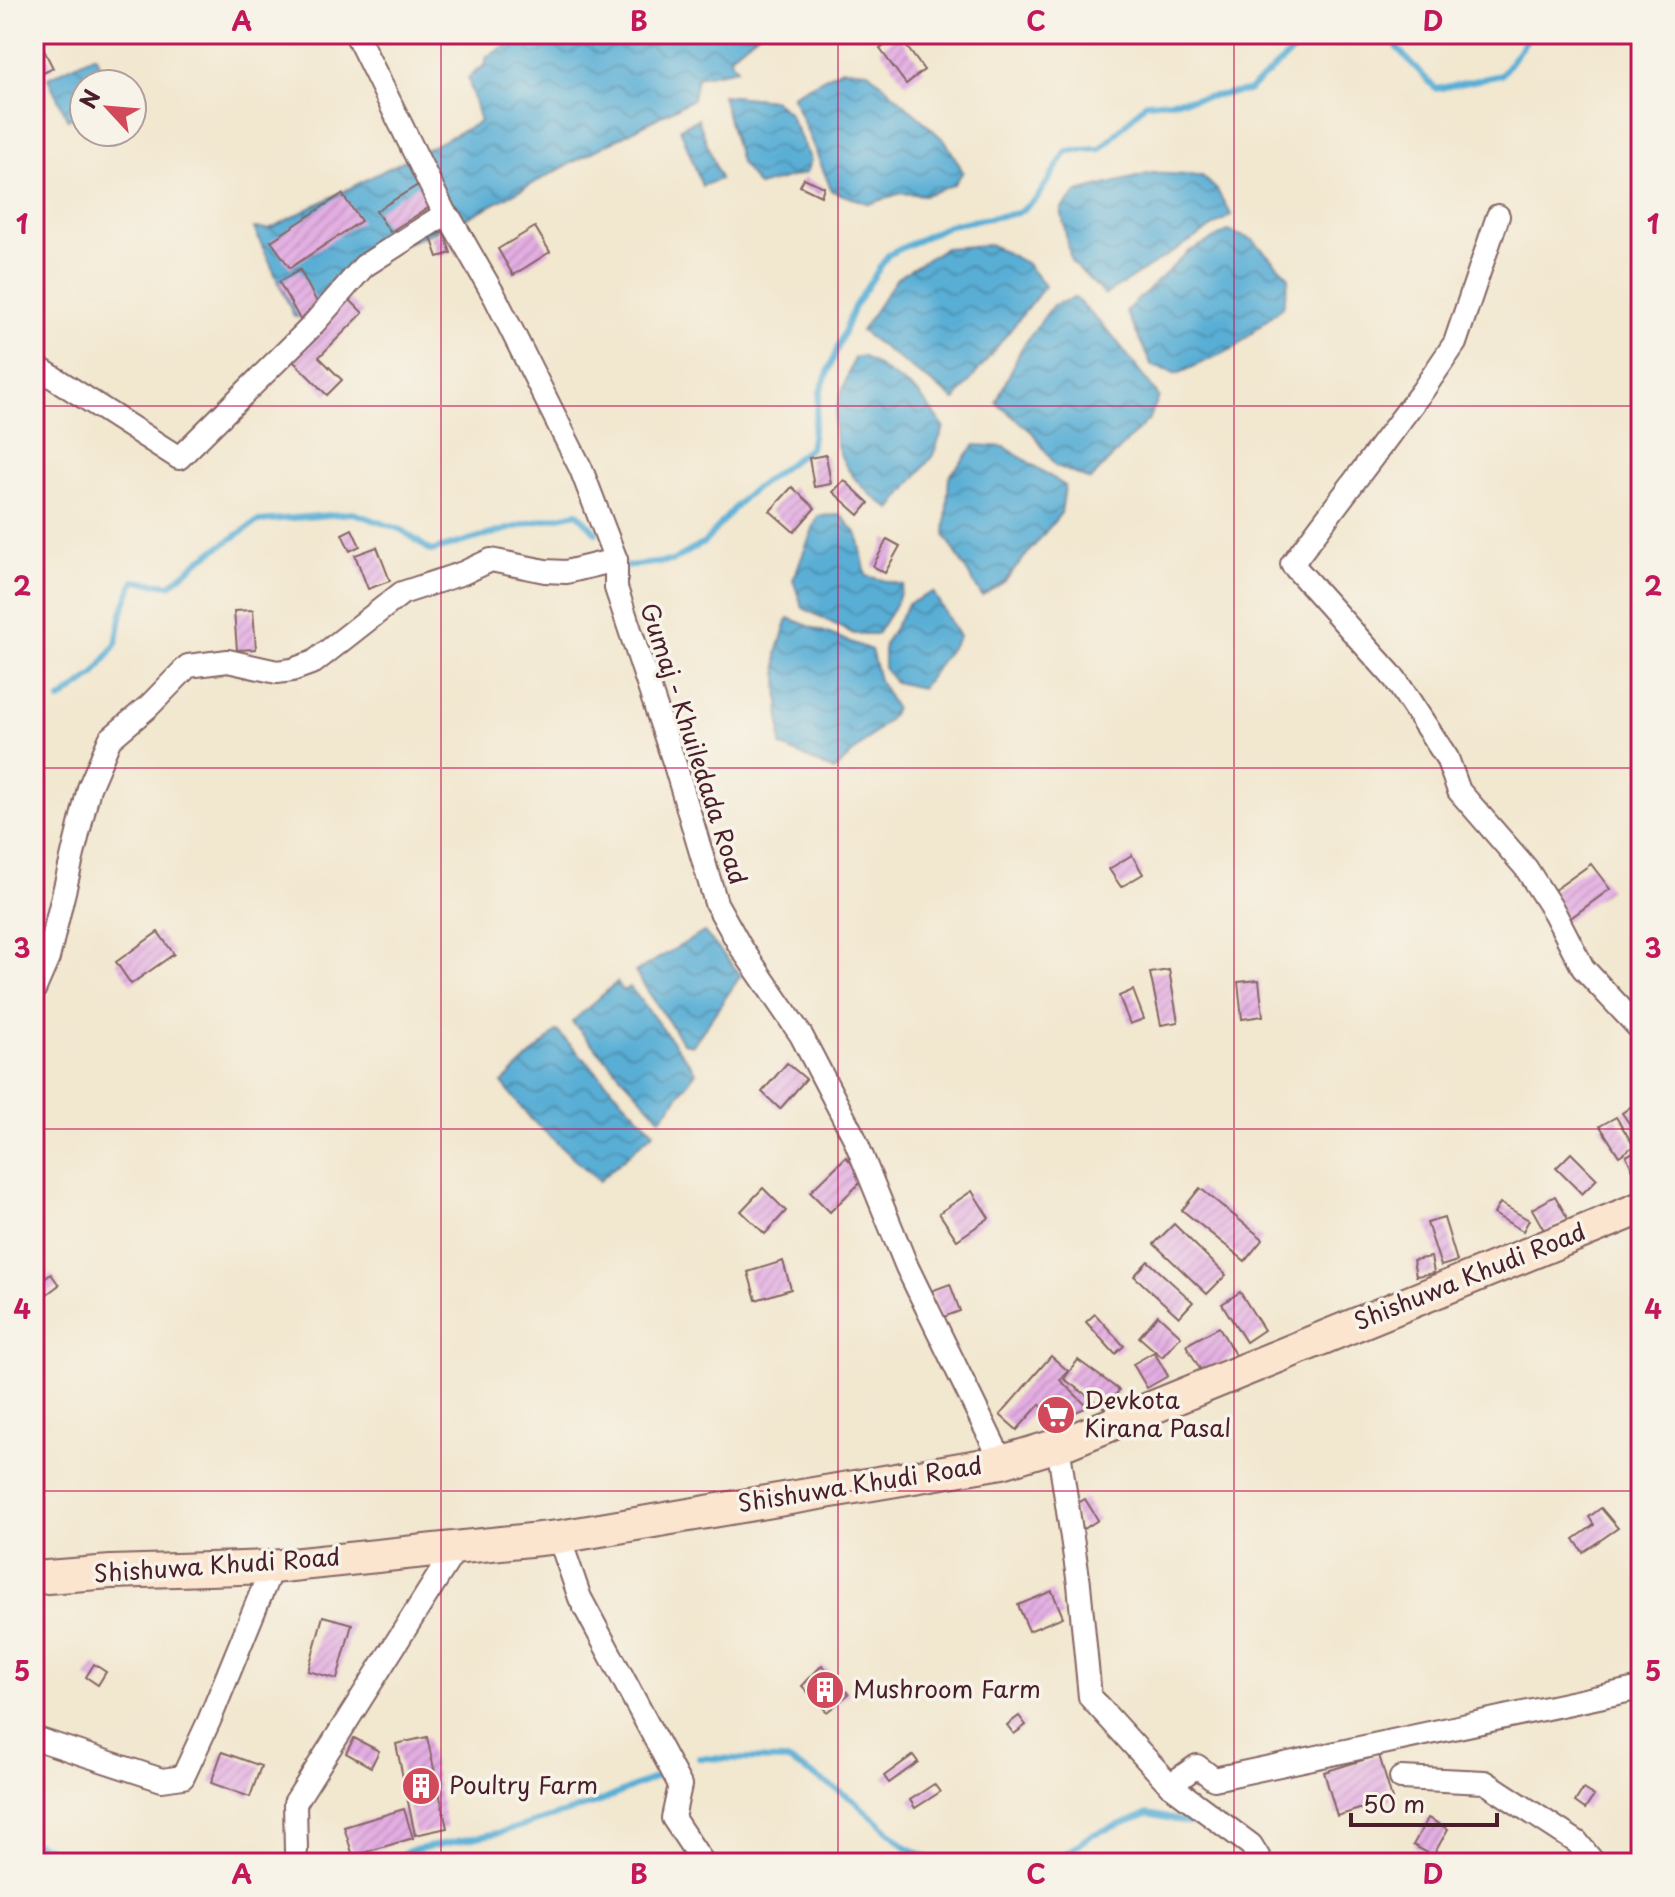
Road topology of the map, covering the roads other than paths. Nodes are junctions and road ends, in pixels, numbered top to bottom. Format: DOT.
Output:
graph roads {
  1 [pos="356,34"];
  2 [pos="445,214"];
  3 [pos="1498,216"];
  4 [pos="34,365"];
  5 [pos="616,560"];
  6 [pos="34,990"];
  7 [pos="1641,1030"];
  8 [pos="1641,1208"];
  9 [pos="1058,1445"];
  10 [pos="1002,1462"];
  11 [pos="559,1537"];
  12 [pos="458,1545"];
  13 [pos="272,1567"];
  14 [pos="34,1578"];
  15 [pos="1641,1688"];
  16 [pos="34,1738"];
  17 [pos="1401,1778"];
  18 [pos="1170,1785"];
  19 [pos="296,1851"];
  20 [pos="703,1863"];
  21 [pos="1262,1863"];
  22 [pos="1594,1863"];
  1 -- 2 [label="street, Gumaj - Khuiledada Road"];
  2 -- 4 [label="street"];
  2 -- 5 [label="street, Gumaj - Khuiledada Road"];
  3 -- 7 [label="street"];
  5 -- 6 [label="street"];
  5 -- 10 [label="street, Gumaj - Khuiledada Road"];
  8 -- 9 [label="main road, Shishuwa Khudi Road"];
  9 -- 10 [label="main road, Shishuwa Khudi Road"];
  9 -- 18 [label="street"];
  10 -- 11 [label="main road, Shishuwa Khudi Road"];
  11 -- 12 [label="main road, Shishuwa Khudi Road"];
  11 -- 20 [label="street"];
  12 -- 13 [label="main road, Shishuwa Khudi Road"];
  12 -- 19 [label="street"];
  13 -- 14 [label="main road, Shishuwa Khudi Road"];
  13 -- 16 [label="street"];
  15 -- 18 [label="street"];
  17 -- 22 [label="street"];
  18 -- 21 [label="street"];
}
